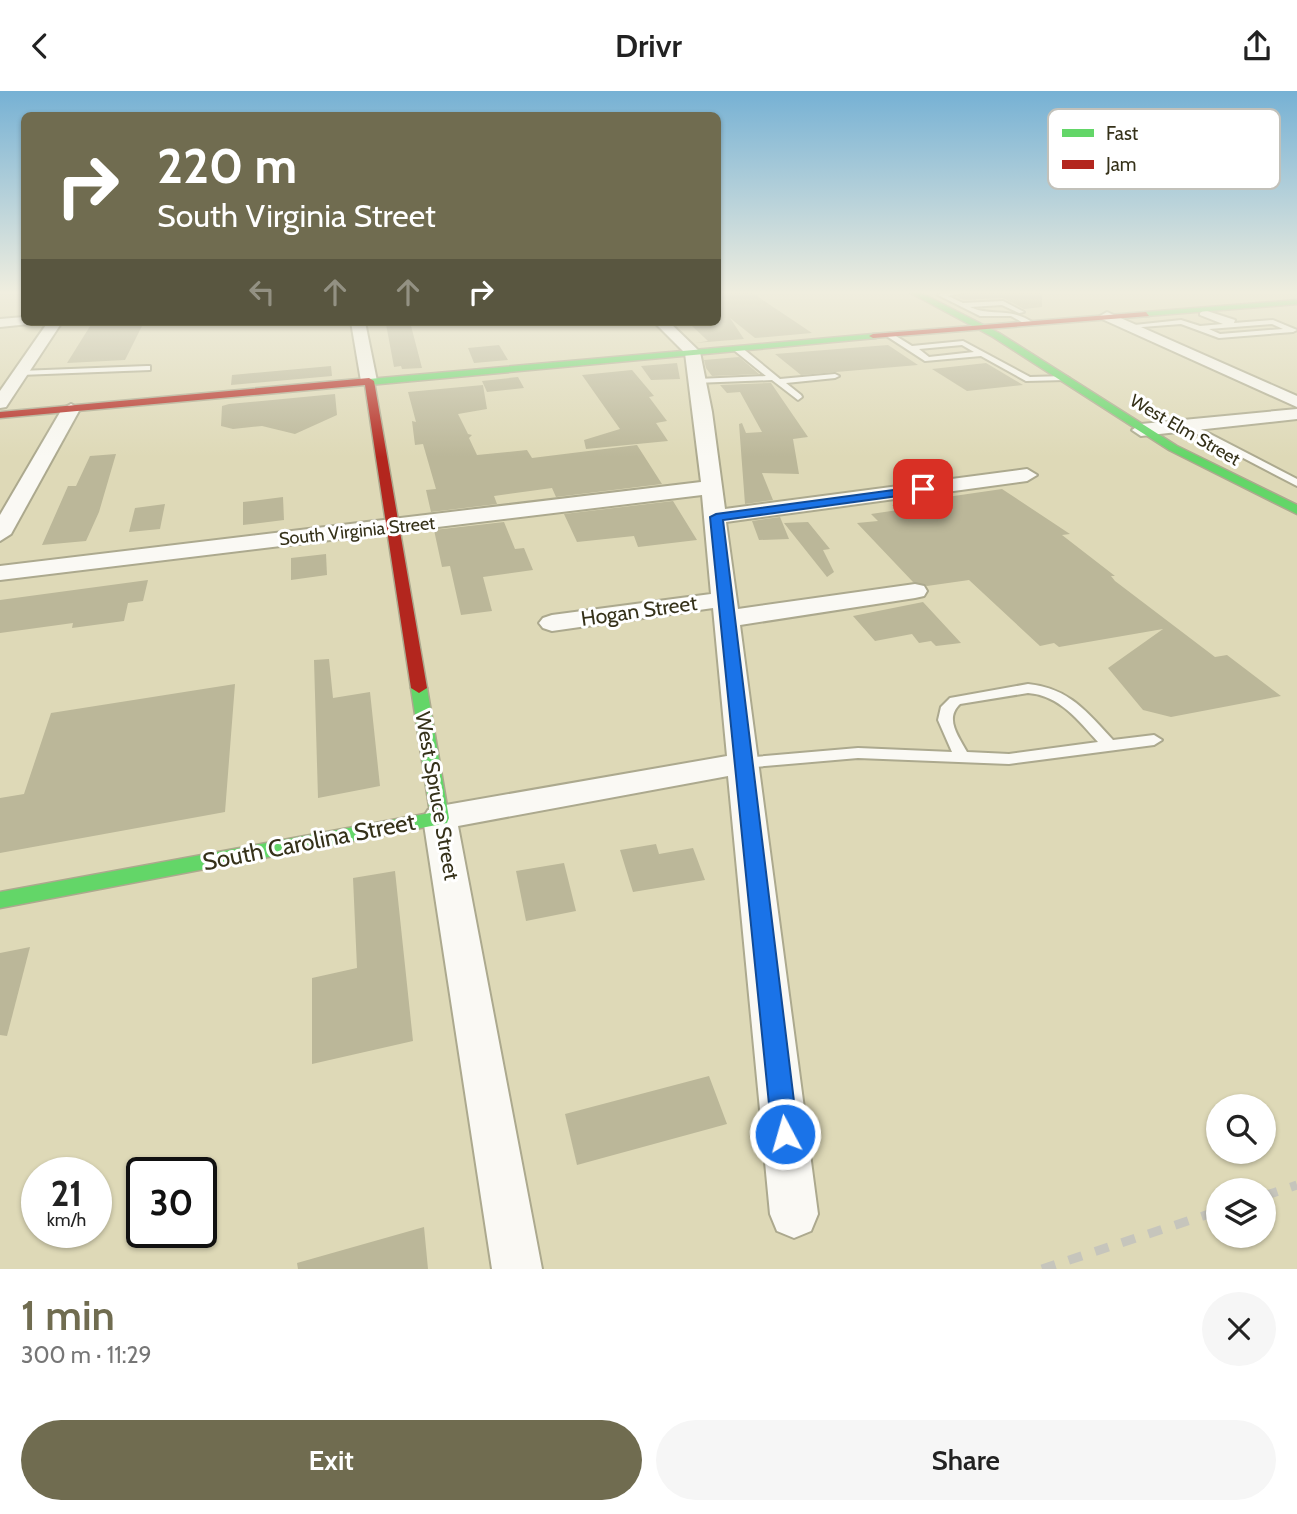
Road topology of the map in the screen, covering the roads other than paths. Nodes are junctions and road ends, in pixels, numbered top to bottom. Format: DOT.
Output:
graph roads {
  1 [pos="38,347"];
  2 [pos="363,347"];
  3 [pos="680,347"];
  4 [pos="760,347"];
  5 [pos="920,347"];
  6 [pos="969,347"];
  7 [pos="1015,347"];
  8 [pos="1175,347"];
  9 [pos="909,348"];
  10 [pos="738,349"];
  11 [pos="982,354"];
  12 [pos="695,367"];
  13 [pos="147,368"];
  14 [pos="20,373"];
  15 [pos="835,376"];
  16 [pos="772,378"];
  17 [pos="1065,378"];
  18 [pos="369,381"];
  19 [pos="782,381"];
  20 [pos="798,397"];
  21 [pos="1297,402"];
  22 [pos="0,403"];
  23 [pos="71,409"];
  24 [pos="1297,414"];
  25 [pos="0,415"];
  26 [pos="1188,425"];
  27 [pos="1141,430"];
  28 [pos="1027,475"];
  29 [pos="1297,483"];
  30 [pos="1287,499"];
  31 [pos="715,502"];
  32 [pos="1297,510"];
  33 [pos="393,528"];
  34 [pos="0,534"];
  35 [pos="0,573"];
  36 [pos="915,591"];
  37 [pos="727,608"];
  38 [pos="552,623"];
  39 [pos="1154,740"];
  40 [pos="1110,746"];
  41 [pos="962,757"];
  42 [pos="743,762"];
  43 [pos="440,818"];
  44 [pos="0,900"];
  45 [pos="794,1214"];
  46 [pos="517,1269"];
  1 -- 14 [label="street"];
  2 -- 18 [label="street, West Spruce Street"];
  3 -- 12 [label="street"];
  4 -- 10 [label="main road"];
  5 -- 9 [label="lane"];
  6 -- 11 [label="lane"];
  7 -- 17 [label="main road, West Elm Street"];
  8 -- 21 [label="street"];
  9 -- 11 [label="lane"];
  10 -- 12 [label="main road"];
  10 -- 16 [label="lane"];
  11 -- 17 [label="lane"];
  12 -- 16 [label="lane"];
  12 -- 18 [label="main road"];
  12 -- 31 [label="street"];
  13 -- 14 [label="lane"];
  14 -- 22 [label="street"];
  15 -- 19 [label="lane"];
  16 -- 19 [label="lane"];
  17 -- 27 [label="main road, West Elm Street"];
  18 -- 23 [label="main road"];
  18 -- 33 [label="main road, West Spruce Street"];
  19 -- 20 [label="lane"];
  23 -- 25 [label="main road"];
  23 -- 34 [label="street"];
  24 -- 26 [label="street"];
  26 -- 27 [label="street"];
  26 -- 29 [label="lane"];
  27 -- 30 [label="main road, West Elm Street"];
  28 -- 31 [label="street, South Virginia Street"];
  30 -- 32 [label="main road, West Elm Street"];
  31 -- 33 [label="street, South Virginia Street"];
  31 -- 37 [label="street"];
  33 -- 35 [label="street, South Virginia Street"];
  33 -- 43 [label="main road, West Spruce Street"];
  36 -- 37 [label="street, Hogan Street"];
  37 -- 38 [label="street, Hogan Street"];
  37 -- 42 [label="street"];
  39 -- 40 [label="lane"];
  40 -- 41 [label="lane"];
  40 -- 41 [label="lane"];
  41 -- 42 [label="lane"];
  42 -- 43 [label="street, South Carolina Street"];
  42 -- 45 [label="street"];
  43 -- 44 [label="main road, South Carolina Street"];
  43 -- 46 [label="street, West Spruce Street"];
}
